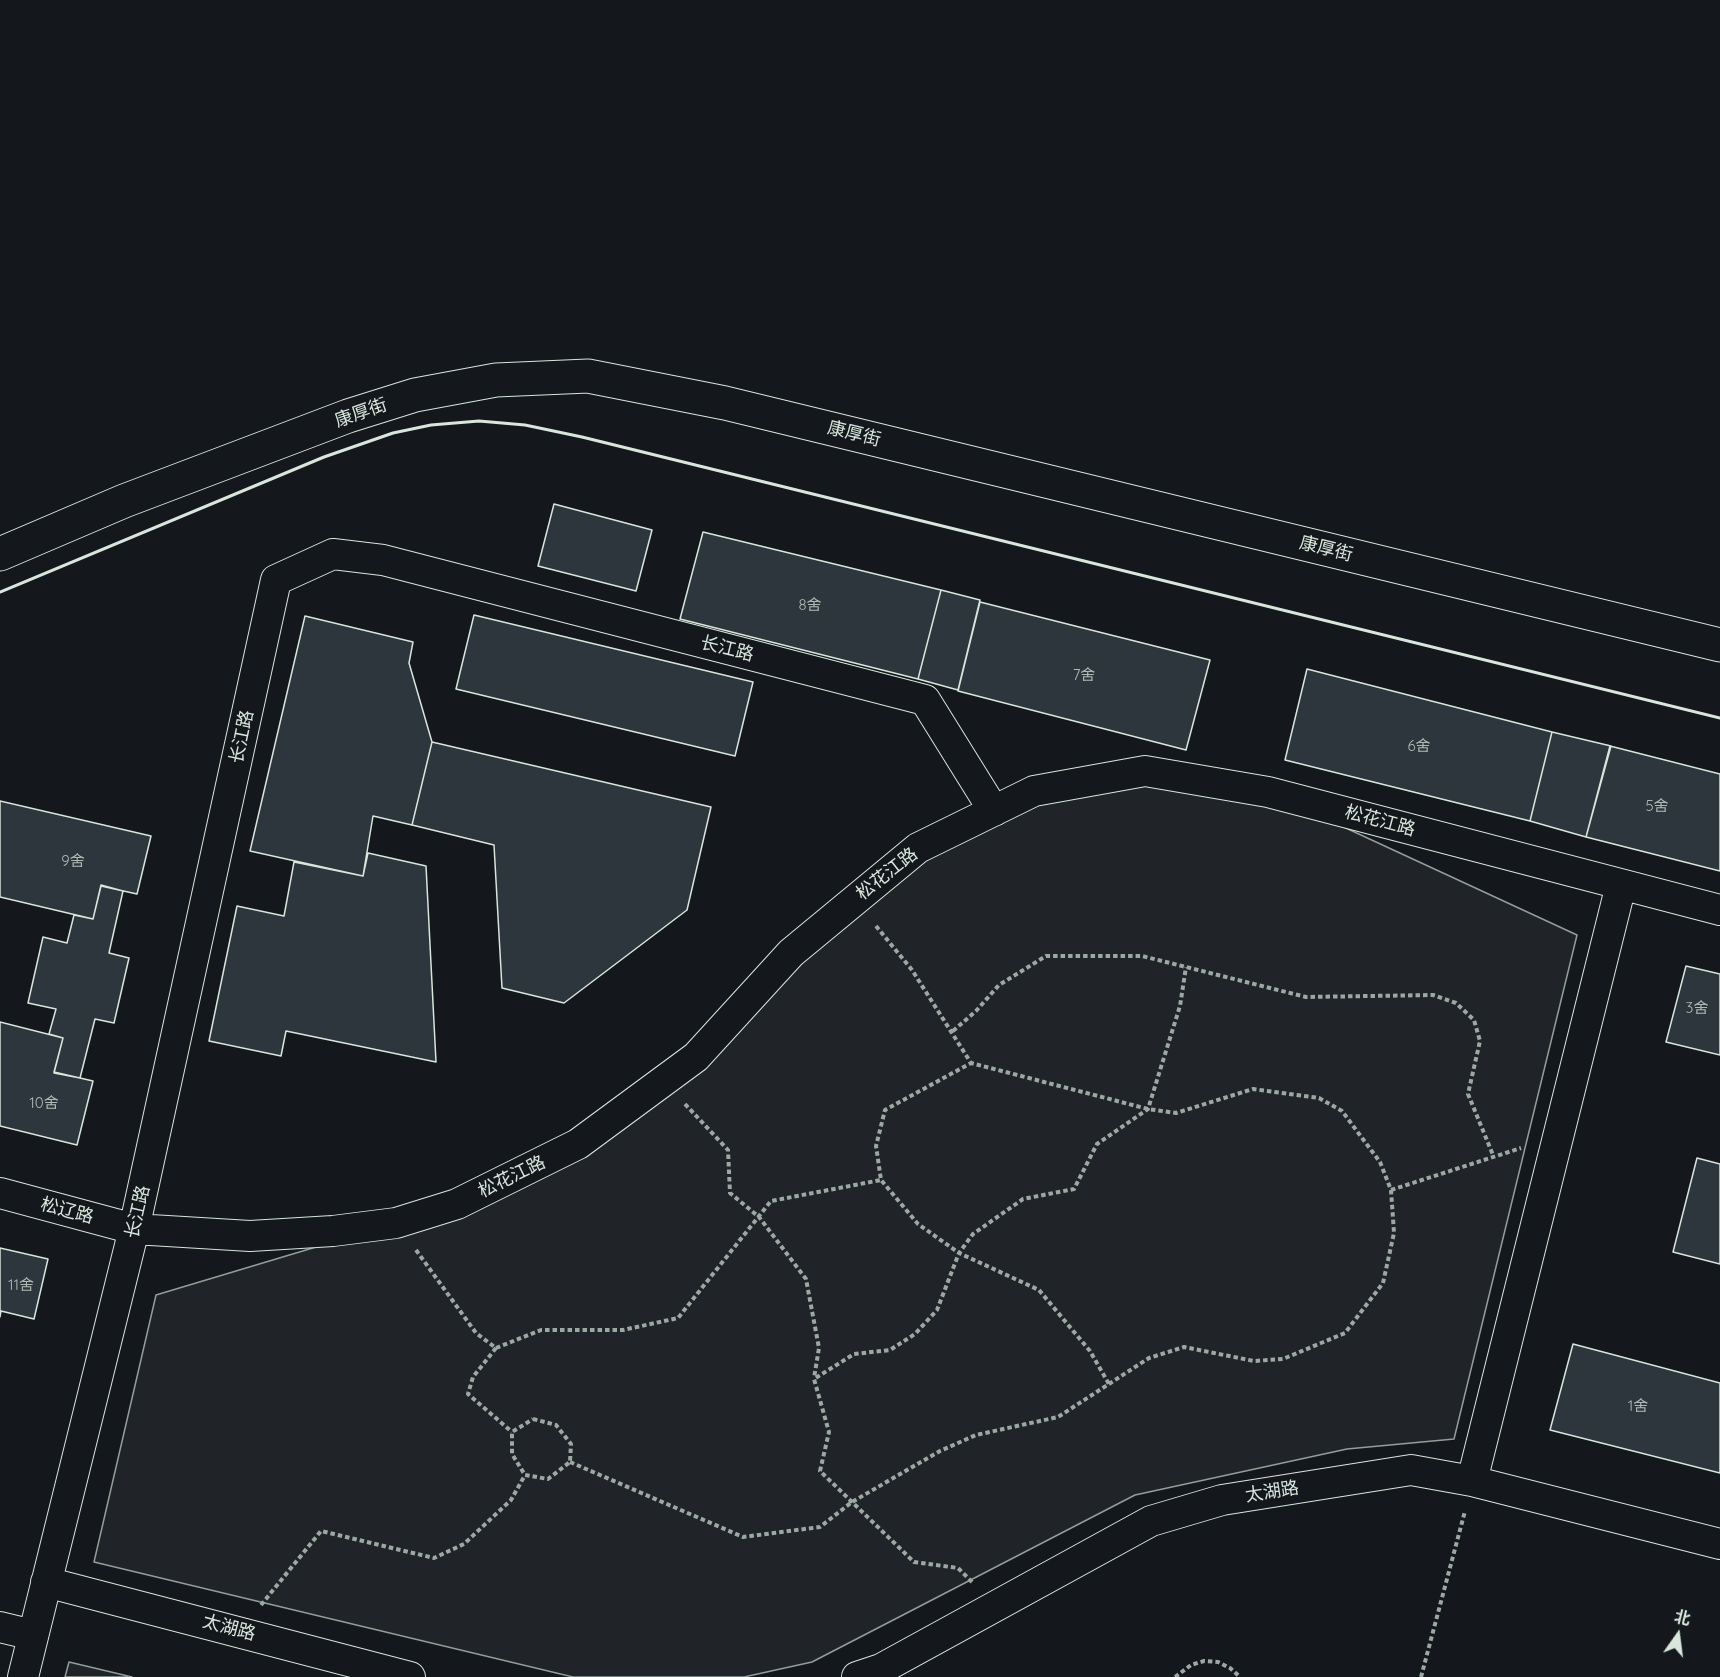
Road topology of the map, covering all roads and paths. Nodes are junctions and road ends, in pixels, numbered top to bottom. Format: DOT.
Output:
graph roads {
  1 [pos="0,554"];
  2 [pos="1720,645"];
  3 [pos="994,811"];
  4 [pos="1621,885"];
  5 [pos="854,900"];
  6 [pos="1720,910"];
  7 [pos="1186,967"];
  8 [pos="953,1031"];
  9 [pos="970,1062"];
  10 [pos="663,1081"];
  11 [pos="1148,1109"];
  12 [pos="1553,1154"];
  13 [pos="1493,1155"];
  14 [pos="881,1180"];
  15 [pos="1391,1190"];
  16 [pos="0,1192"];
  17 [pos="759,1217"];
  18 [pos="396,1223"];
  19 [pos="134,1229"];
  20 [pos="959,1253"];
  21 [pos="496,1348"];
  22 [pos="814,1379"];
  23 [pos="1109,1384"];
  24 [pos="512,1432"];
  25 [pos="570,1462"];
  26 [pos="525,1475"];
  27 [pos="1472,1481"];
  28 [pos="852,1502"];
  29 [pos="1720,1544"];
  30 [pos="46,1582"];
  31 [pos="996,1605"];
  32 [pos="0,1627"];
  33 [pos="240,1631"];
  34 [pos="33,1635"];
  35 [pos="23,1677"];
  36 [pos="410,1677"];
  37 [pos="857,1677"];
  38 [pos="1175,1677"];
  39 [pos="1240,1677"];
  40 [pos="1421,1677"];
  1 -- 2 [label="main road, 康厚街"];
  3 -- 4 [label="street, 松花江路"];
  3 -- 5 [label="street, 松花江路"];
  3 -- 19 [label="street, 长江路"];
  4 -- 6 [label="street, 松花江路"];
  4 -- 12 [label="street"];
  5 -- 8 [label="path"];
  5 -- 10 [label="street, 松花江路"];
  7 -- 8 [label="path"];
  7 -- 11 [label="path"];
  7 -- 13 [label="path"];
  8 -- 9 [label="path"];
  9 -- 11 [label="path"];
  9 -- 14 [label="path"];
  10 -- 17 [label="path"];
  10 -- 18 [label="street, 松花江路"];
  11 -- 15 [label="path"];
  11 -- 20 [label="path"];
  12 -- 13 [label="path"];
  12 -- 27 [label="street"];
  13 -- 15 [label="path"];
  14 -- 17 [label="path"];
  14 -- 20 [label="path"];
  15 -- 23 [label="path"];
  16 -- 19 [label="street, 松辽路"];
  17 -- 21 [label="path"];
  17 -- 22 [label="path"];
  18 -- 19 [label="street, 松花江路"];
  18 -- 21 [label="path"];
  19 -- 30 [label="street, 长江路"];
  20 -- 22 [label="path"];
  20 -- 23 [label="path"];
  21 -- 24 [label="path"];
  22 -- 28 [label="path"];
  23 -- 28 [label="path"];
  24 -- 25 [label="path"];
  24 -- 26 [label="path"];
  25 -- 26 [label="path"];
  25 -- 28 [label="path"];
  26 -- 33 [label="path"];
  27 -- 29 [label="street, 太湖路"];
  27 -- 31 [label="street, 太湖路"];
  27 -- 40 [label="path"];
  28 -- 31 [label="path"];
  30 -- 33 [label="street, 太湖路"];
  30 -- 34 [label="street, 长江路"];
  31 -- 37 [label="street, 太湖路"];
  32 -- 34 [label="street"];
  33 -- 36 [label="street, 太湖路"];
  34 -- 35 [label="street, 长江路"];
  38 -- 39 [label="path"];
}
